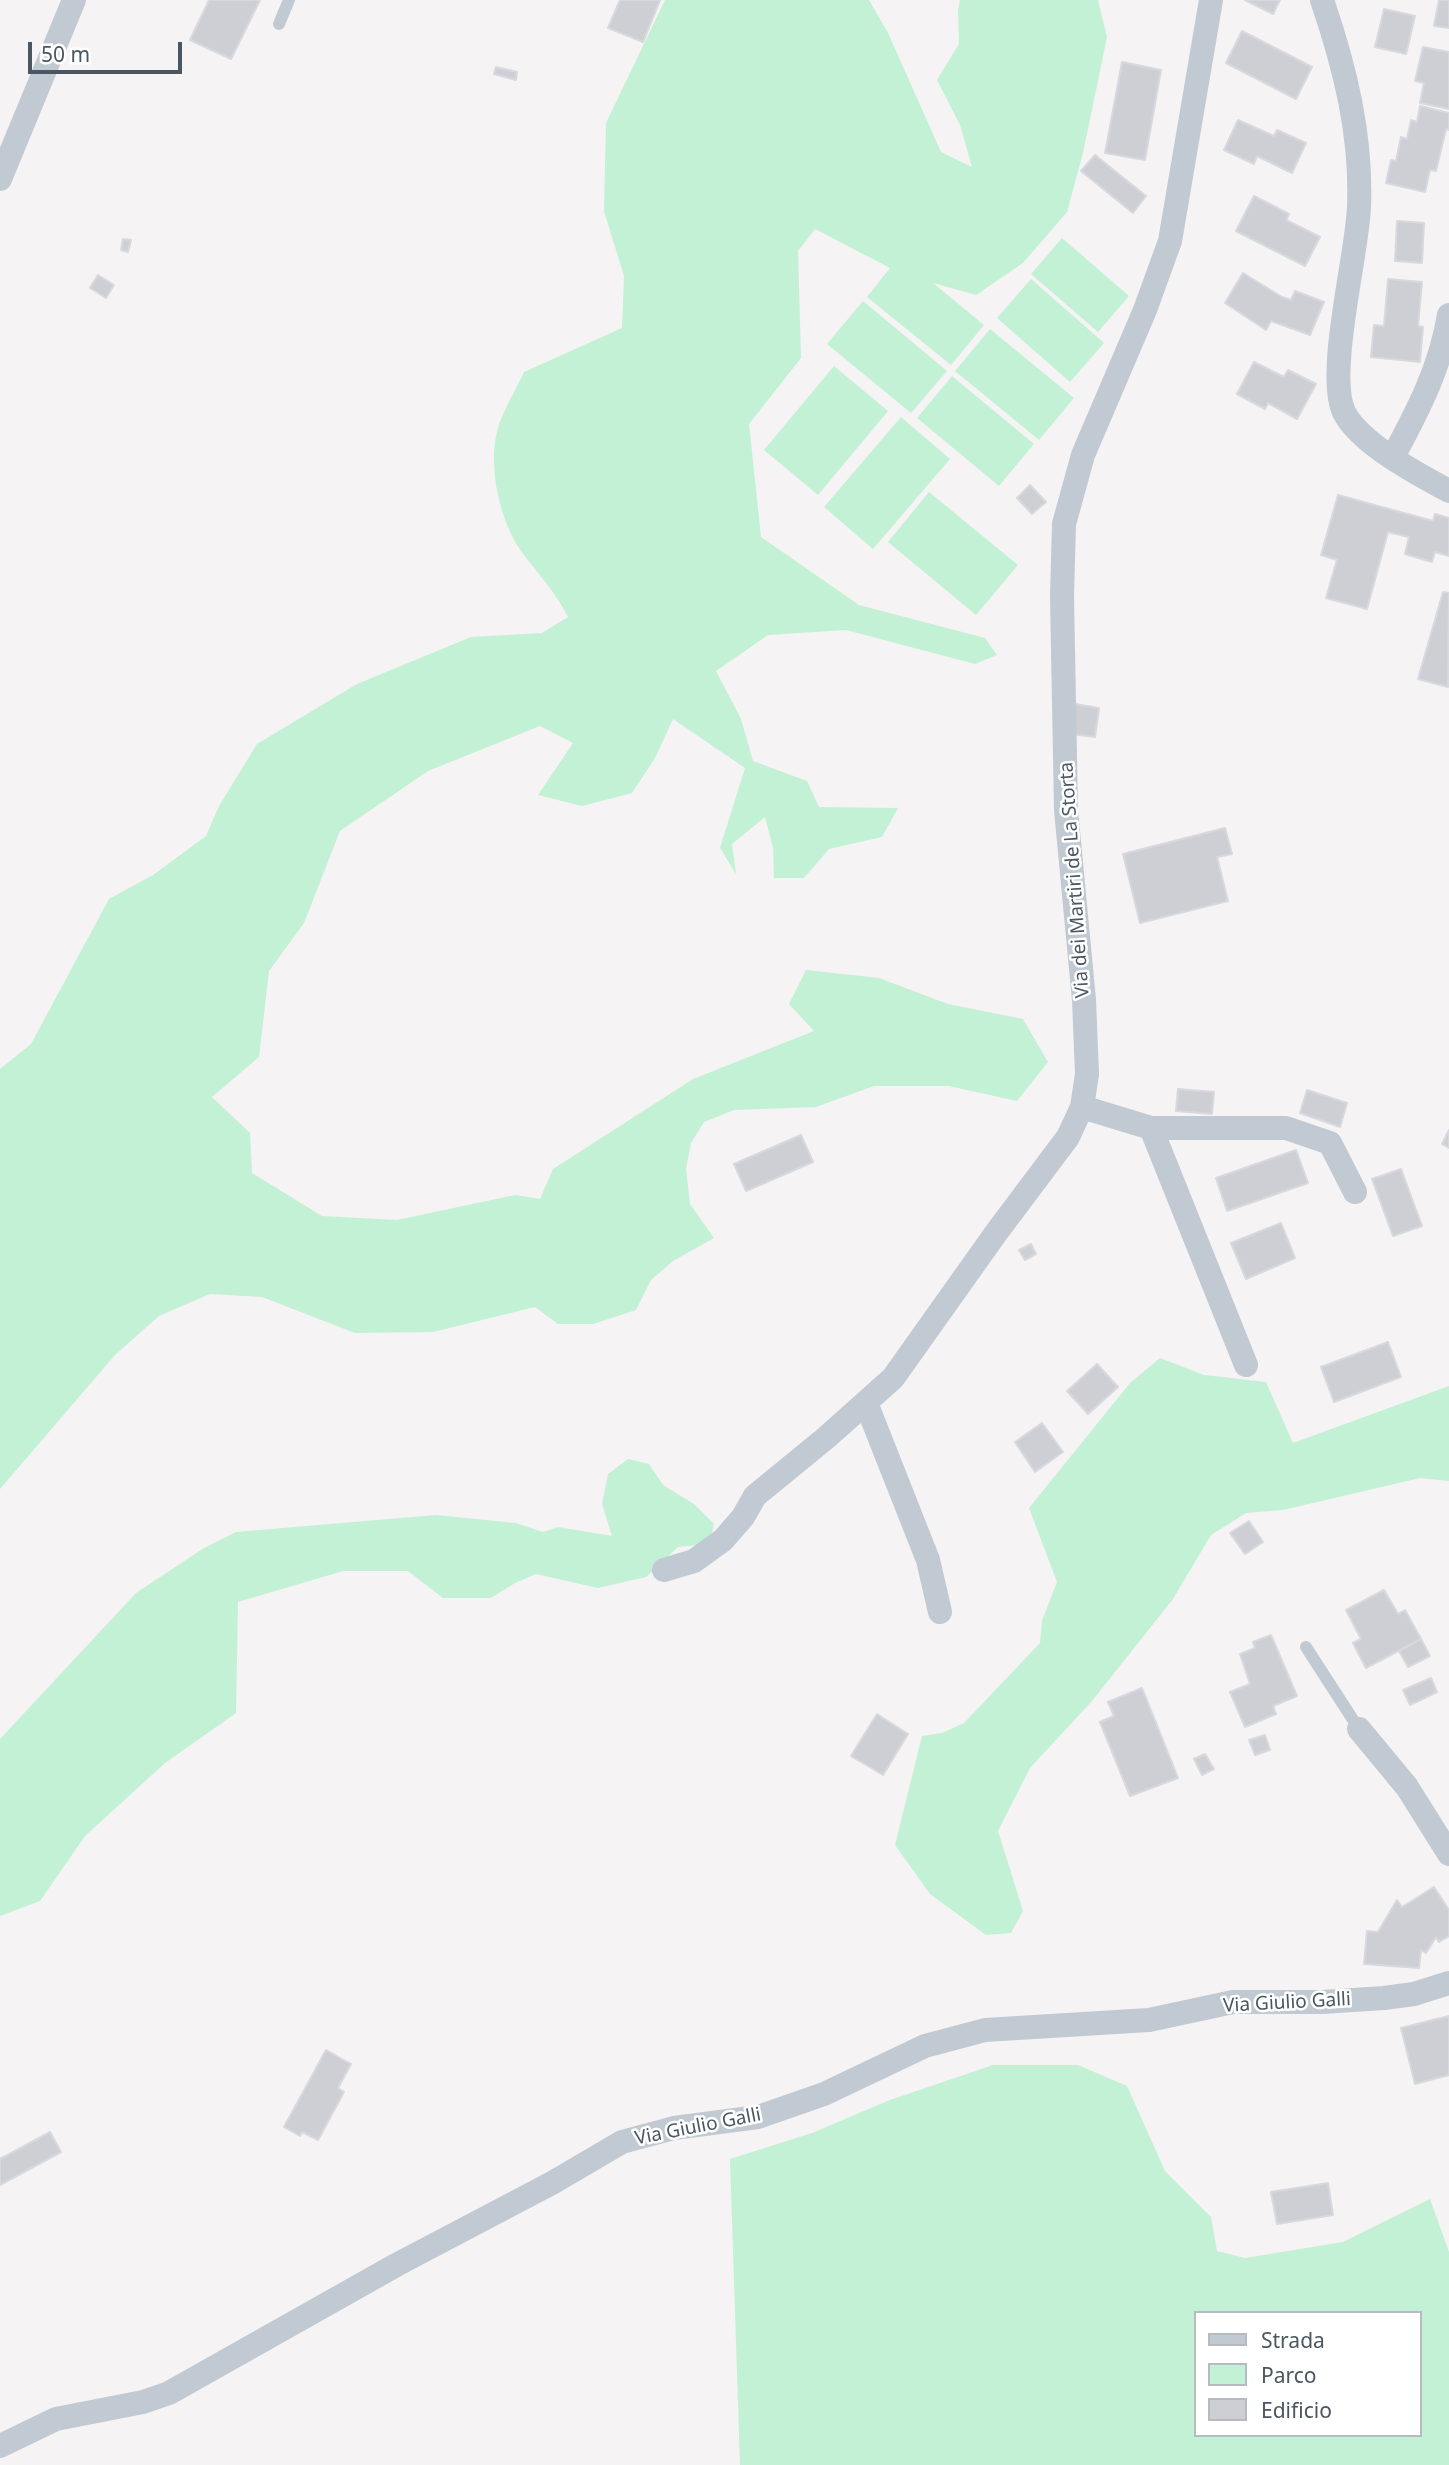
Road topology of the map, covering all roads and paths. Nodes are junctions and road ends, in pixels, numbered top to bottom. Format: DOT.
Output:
graph roads {
  1 [pos="74,0"];
  2 [pos="289,0"];
  3 [pos="1211,0"];
  4 [pos="1322,0"];
  5 [pos="279,24"];
  6 [pos="0,179"];
  7 [pos="1449,315"];
  8 [pos="1393,457"];
  9 [pos="1449,491"];
  10 [pos="1082,1107"];
  11 [pos="1151,1128"];
  12 [pos="1355,1192"];
  13 [pos="1246,1365"];
  14 [pos="866,1403"];
  15 [pos="664,1570"];
  16 [pos="940,1612"];
  17 [pos="1306,1647"];
  18 [pos="1359,1729"];
  19 [pos="1449,1854"];
  20 [pos="1449,1983"];
  21 [pos="0,2446"];
  1 -- 6 [label="street"];
  2 -- 5 [label="lane"];
  3 -- 10 [label="street, Via dei Martiri de La Storta"];
  4 -- 8 [label="street"];
  7 -- 8 [label="street"];
  8 -- 9 [label="street"];
  10 -- 11 [label="street"];
  10 -- 14 [label="street, Via dei Martiri de La Storta"];
  11 -- 12 [label="street"];
  11 -- 13 [label="street"];
  14 -- 15 [label="street, Via dei Martiri de La Storta"];
  14 -- 16 [label="street"];
  17 -- 18 [label="lane"];
  18 -- 19 [label="street"];
  20 -- 21 [label="street, Via Giulio Galli"];
}
